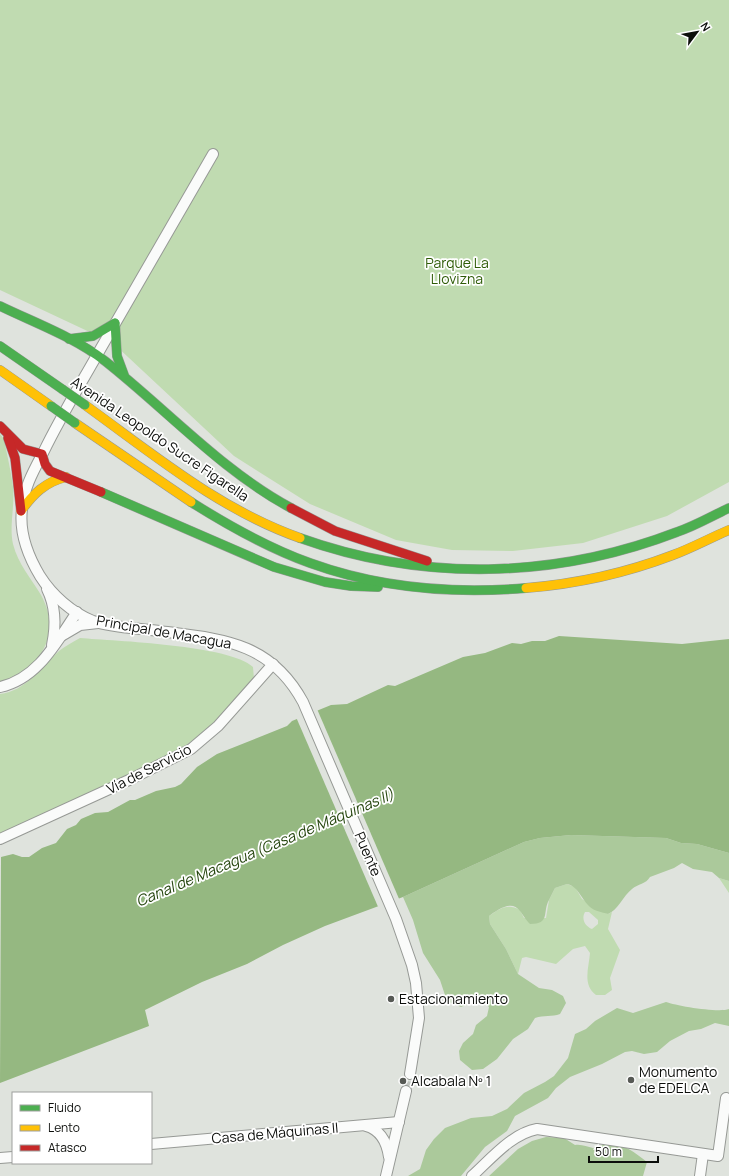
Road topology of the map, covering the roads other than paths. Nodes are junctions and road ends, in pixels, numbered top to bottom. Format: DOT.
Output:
graph roads {
  1 [pos="213,154"];
  2 [pos="0,306"];
  3 [pos="115,323"];
  4 [pos="70,339"];
  5 [pos="0,346"];
  6 [pos="97,355"];
  7 [pos="0,370"];
  8 [pos="126,378"];
  9 [pos="2,429"];
  10 [pos="42,454"];
  11 [pos="66,477"];
  12 [pos="729,508"];
  13 [pos="22,511"];
  14 [pos="729,530"];
  15 [pos="453,569"];
  16 [pos="42,578"];
  17 [pos="401,584"];
  18 [pos="77,612"];
  19 [pos="102,623"];
  20 [pos="58,639"];
  21 [pos="51,649"];
  22 [pos="273,664"];
  23 [pos="0,687"];
  24 [pos="303,702"];
  25 [pos="0,839"];
  26 [pos="410,1074"];
  27 [pos="406,1091"];
  28 [pos="726,1098"];
  29 [pos="399,1122"];
  30 [pos="362,1125"];
  31 [pos="152,1144"];
  32 [pos="703,1154"];
  33 [pos="12,1157"];
  34 [pos="0,1158"];
  35 [pos="390,1160"];
  36 [pos="386,1176"];
  37 [pos="472,1176"];
  38 [pos="700,1176"];
  1 -- 3 [label="street, Principal de Macagua"];
  2 -- 4 [label="main road"];
  3 -- 4 [label="main road"];
  3 -- 6 [label="street, Principal de Macagua"];
  3 -- 8 [label="main road"];
  4 -- 6 [label="main road"];
  5 -- 15 [label="main road, Avenida Leopoldo Sucre Figarella, bridge"];
  6 -- 8 [label="main road"];
  6 -- 10 [label="street, Principal de Macagua"];
  7 -- 17 [label="main road, bridge"];
  8 -- 15 [label="main road"];
  9 -- 10 [label="main road"];
  9 -- 13 [label="main road"];
  10 -- 11 [label="main road"];
  10 -- 13 [label="street, Principal de Macagua"];
  11 -- 13 [label="main road"];
  11 -- 17 [label="main road"];
  12 -- 15 [label="main road, Avenida Leopoldo Sucre Figarella"];
  13 -- 16 [label="street, Principal de Macagua"];
  14 -- 17 [label="main road"];
  16 -- 18 [label="street, Principal de Macagua"];
  16 -- 21 [label="street"];
  18 -- 19 [label="street, Principal de Macagua"];
  18 -- 20 [label="street"];
  19 -- 20 [label="street"];
  19 -- 22 [label="street, Principal de Macagua"];
  20 -- 21 [label="street"];
  21 -- 23 [label="street"];
  22 -- 24 [label="street, Principal de Macagua"];
  22 -- 25 [label="street, Vía de Servicio"];
  24 -- 26 [label="street, Puente"];
  27 -- 29 [label="street"];
  28 -- 32 [label="street"];
  29 -- 30 [label="street, Casa de Máquinas II"];
  29 -- 35 [label="street"];
  30 -- 31 [label="street, Casa de Máquinas II"];
  30 -- 35 [label="street"];
  32 -- 37 [label="street"];
  32 -- 38 [label="street"];
  33 -- 34 [label="street"];
  35 -- 36 [label="street"];
}
